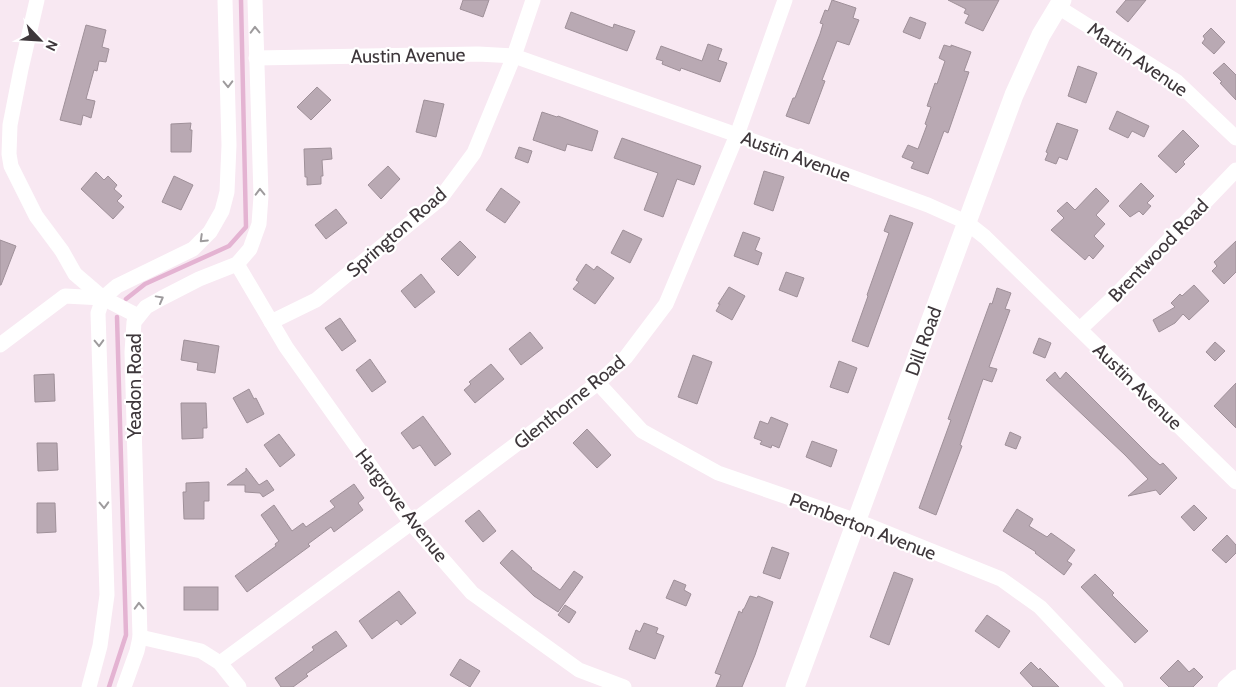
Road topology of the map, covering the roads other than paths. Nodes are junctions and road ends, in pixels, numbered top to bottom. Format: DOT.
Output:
graph roads {
  1 [pos="37,0"];
  2 [pos="225,0"];
  3 [pos="255,0"];
  4 [pos="533,0"];
  5 [pos="785,0"];
  6 [pos="1060,3"];
  7 [pos="514,56"];
  8 [pos="256,58"];
  9 [pos="737,135"];
  10 [pos="1236,138"];
  11 [pos="1236,170"];
  12 [pos="966,222"];
  13 [pos="237,264"];
  14 [pos="103,298"];
  15 [pos="138,316"];
  16 [pos="271,322"];
  17 [pos="1080,329"];
  18 [pos="0,345"];
  19 [pos="598,383"];
  20 [pos="1236,482"];
  21 [pos="857,522"];
  22 [pos="411,524"];
  23 [pos="140,637"];
  24 [pos="220,663"];
  25 [pos="1236,677"];
  26 [pos="89,687"];
  27 [pos="124,687"];
  28 [pos="239,687"];
  29 [pos="624,687"];
  30 [pos="795,687"];
  31 [pos="1116,687"];
  32 [pos="1226,687"];
  1 -- 14 [label="street"];
  2 -- 14 [label="street, one-way"];
  8 -- 3 [label="street, one-way"];
  4 -- 7 [label="street, Springton Road"];
  5 -- 9 [label="street, Glenthorne Road"];
  6 -- 10 [label="street, Martin Avenue"];
  6 -- 12 [label="street, Dill Road"];
  7 -- 8 [label="street, Austin Avenue"];
  7 -- 9 [label="street, Austin Avenue"];
  7 -- 16 [label="street, Springton Road"];
  13 -- 8 [label="street, one-way"];
  9 -- 12 [label="street, Austin Avenue"];
  9 -- 19 [label="street, Glenthorne Road"];
  11 -- 17 [label="street, Brentwood Road"];
  12 -- 17 [label="street, Austin Avenue"];
  12 -- 21 [label="street, Dill Road"];
  15 -- 13 [label="street, Yeadon Road, one-way"];
  13 -- 16 [label="street, Hargrove Avenue"];
  14 -- 15 [label="street"];
  14 -- 18 [label="street"];
  14 -- 26 [label="street, Yeadon Road, one-way"];
  23 -- 15 [label="street, Yeadon Road, one-way"];
  16 -- 22 [label="street, Hargrove Avenue"];
  17 -- 20 [label="street, Austin Avenue"];
  19 -- 21 [label="street, Pemberton Avenue"];
  19 -- 22 [label="street, Glenthorne Road"];
  21 -- 30 [label="street, Dill Road"];
  21 -- 31 [label="street, Pemberton Avenue"];
  22 -- 24 [label="street, Glenthorne Road"];
  22 -- 29 [label="street, Hargrove Avenue"];
  23 -- 24 [label="street"];
  23 -- 27 [label="street, Yeadon Road"];
  24 -- 28 [label="street"];
  25 -- 32 [label="street"];
}
